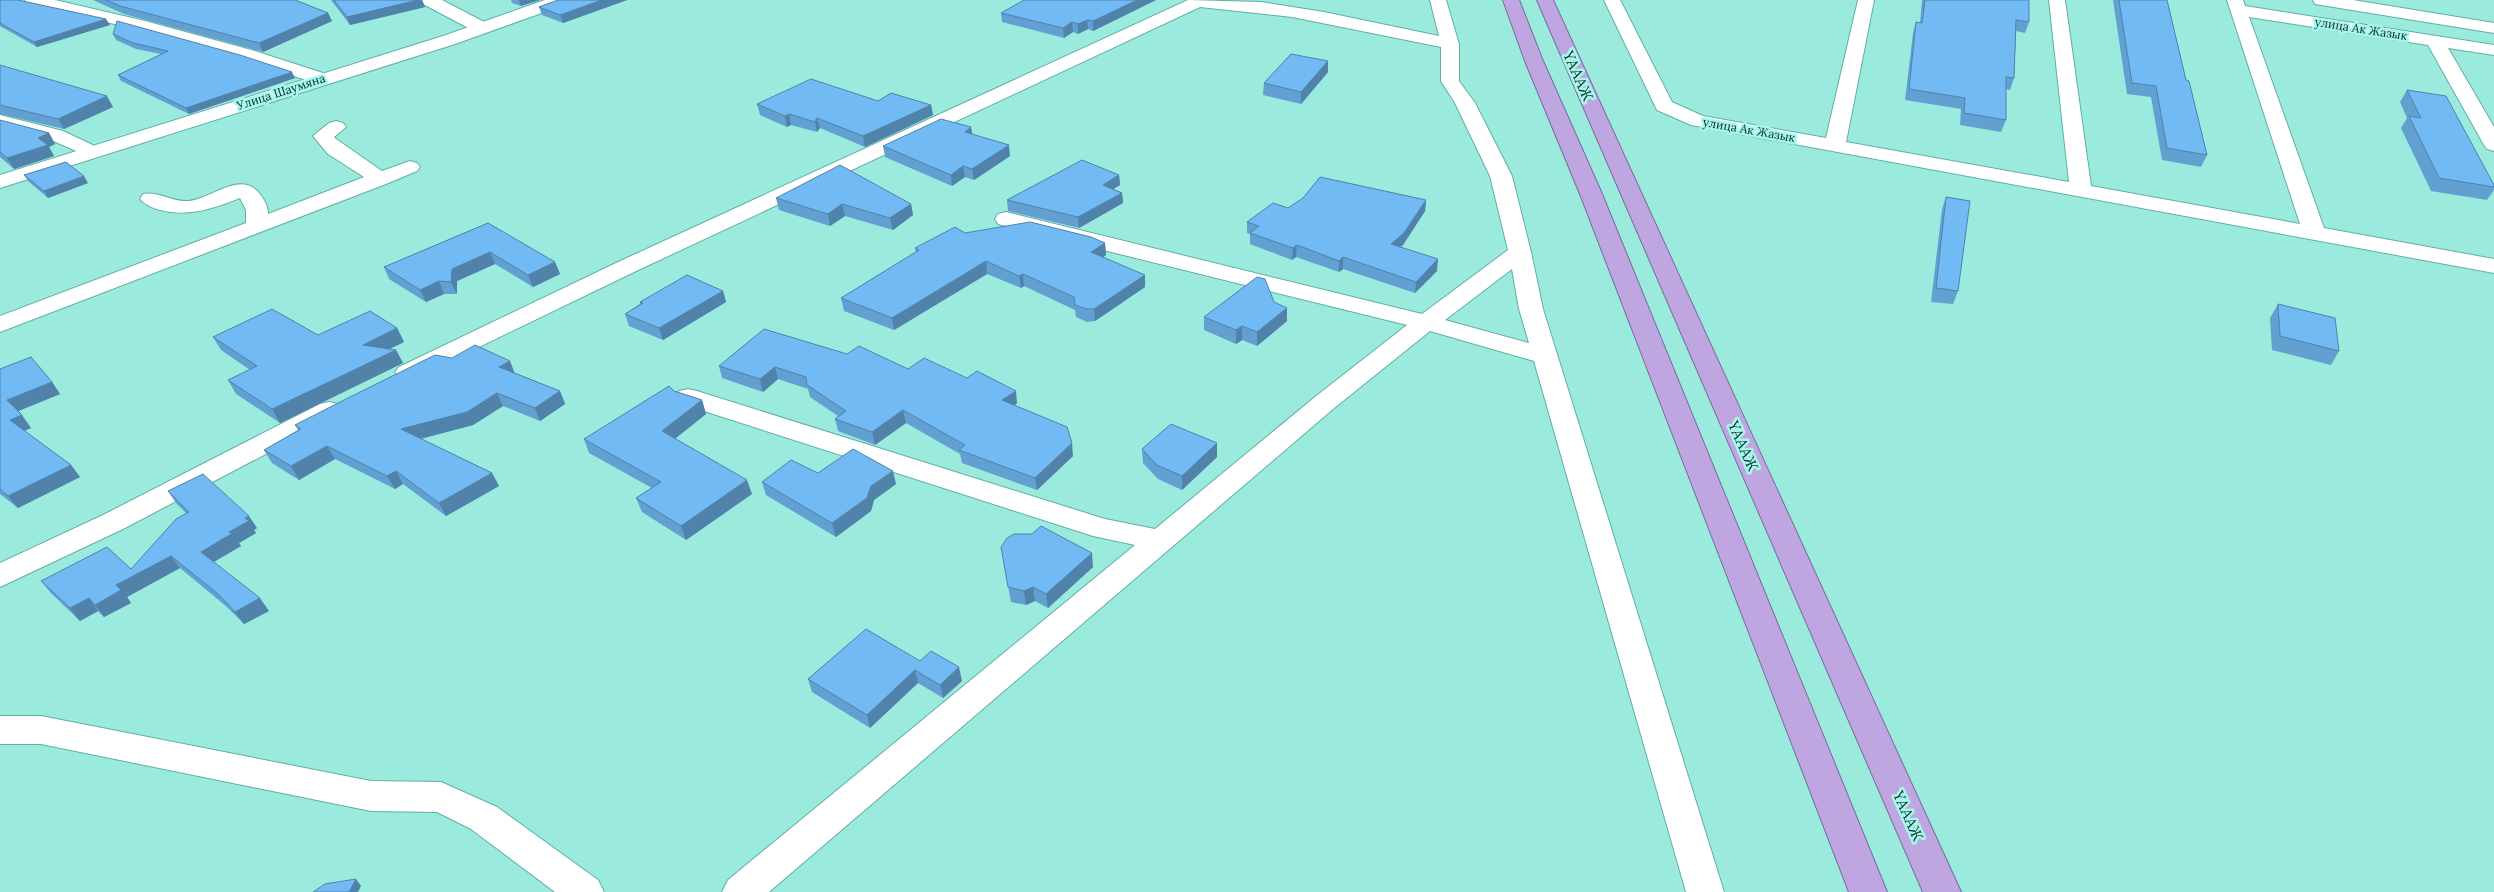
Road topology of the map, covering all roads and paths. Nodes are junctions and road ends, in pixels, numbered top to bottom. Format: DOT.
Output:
graph roads {
  1 [pos="32,0"];
  2 [pos="429,0"];
  3 [pos="561,0"];
  4 [pos="1438,0"];
  5 [pos="1511,0"];
  6 [pos="1545,0"];
  7 [pos="1612,0"];
  8 [pos="1866,0"];
  9 [pos="2057,0"];
  10 [pos="2321,0"];
  11 [pos="2446,0"];
  12 [pos="1234,2"];
  13 [pos="2237,5"];
  14 [pos="2461,24"];
  15 [pos="482,28"];
  16 [pos="2494,28"];
  17 [pos="2434,41"];
  18 [pos="1450,44"];
  19 [pos="2466,45"];
  20 [pos="2494,50"];
  21 [pos="322,79"];
  22 [pos="0,121"];
  23 [pos="336,127"];
  24 [pos="1835,145"];
  25 [pos="2494,145"];
  26 [pos="92,152"];
  27 [pos="410,167"];
  28 [pos="379,180"];
  29 [pos="0,182"];
  30 [pos="2081,192"];
  31 [pos="151,199"];
  32 [pos="1006,219"];
  33 [pos="256,227"];
  34 [pos="2314,232"];
  35 [pos="1520,252"];
  36 [pos="2494,266"];
  37 [pos="1426,322"];
  38 [pos="0,325"];
  39 [pos="1544,356"];
  40 [pos="391,380"];
  41 [pos="688,397"];
  42 [pos="347,402"];
  43 [pos="1161,540"];
  44 [pos="0,576"];
  45 [pos="0,730"];
  46 [pos="585,892"];
  47 [pos="740,892"];
  48 [pos="1705,892"];
  49 [pos="1868,892"];
  50 [pos="1942,892"];
  1 -- 21 [label="street"];
  2 -- 15 [label="street"];
  3 -- 15 [label="street, Улица Шаумяна"];
  4 -- 18 [label="street"];
  5 -- 49 [label="highway"];
  6 -- 50 [label="highway, ҮАААЖ"];
  7 -- 24 [label="street, улица Ак Жазык"];
  8 -- 24 [label="street"];
  9 -- 30 [label="street"];
  10 -- 14 [label="street"];
  11 -- 14 [label="street"];
  12 -- 18 [label="street"];
  12 -- 40 [label="street"];
  13 -- 17 [label="street, улица Ак Жазык"];
  13 -- 34 [label="street"];
  14 -- 16 [label="street"];
  14 -- 19 [label="street"];
  15 -- 21 [label="street, Улица Шаумяна"];
  17 -- 19 [label="street, улица Ак Жазык"];
  17 -- 25 [label="street"];
  18 -- 35 [label="street"];
  19 -- 20 [label="street, улица Ак Жазык"];
  21 -- 26 [label="street, Улица Шаумяна"];
  22 -- 26 [label="street"];
  23 -- 28 [label="street"];
  24 -- 30 [label="street, улица Ак Жазык"];
  26 -- 29 [label="street, Улица Шаумяна"];
  27 -- 28 [label="street"];
  28 -- 33 [label="street"];
  30 -- 34 [label="street, улица Ак Жазык"];
  31 -- 33 [label="street"];
  32 -- 37 [label="street"];
  33 -- 38 [label="street"];
  34 -- 36 [label="street, улица Ак Жазык"];
  35 -- 37 [label="street"];
  35 -- 39 [label="street"];
  37 -- 39 [label="street"];
  37 -- 43 [label="street"];
  39 -- 48 [label="street"];
  41 -- 43 [label="street"];
  42 -- 44 [label="street"];
  43 -- 47 [label="street"];
  45 -- 46 [label="street"];
}
